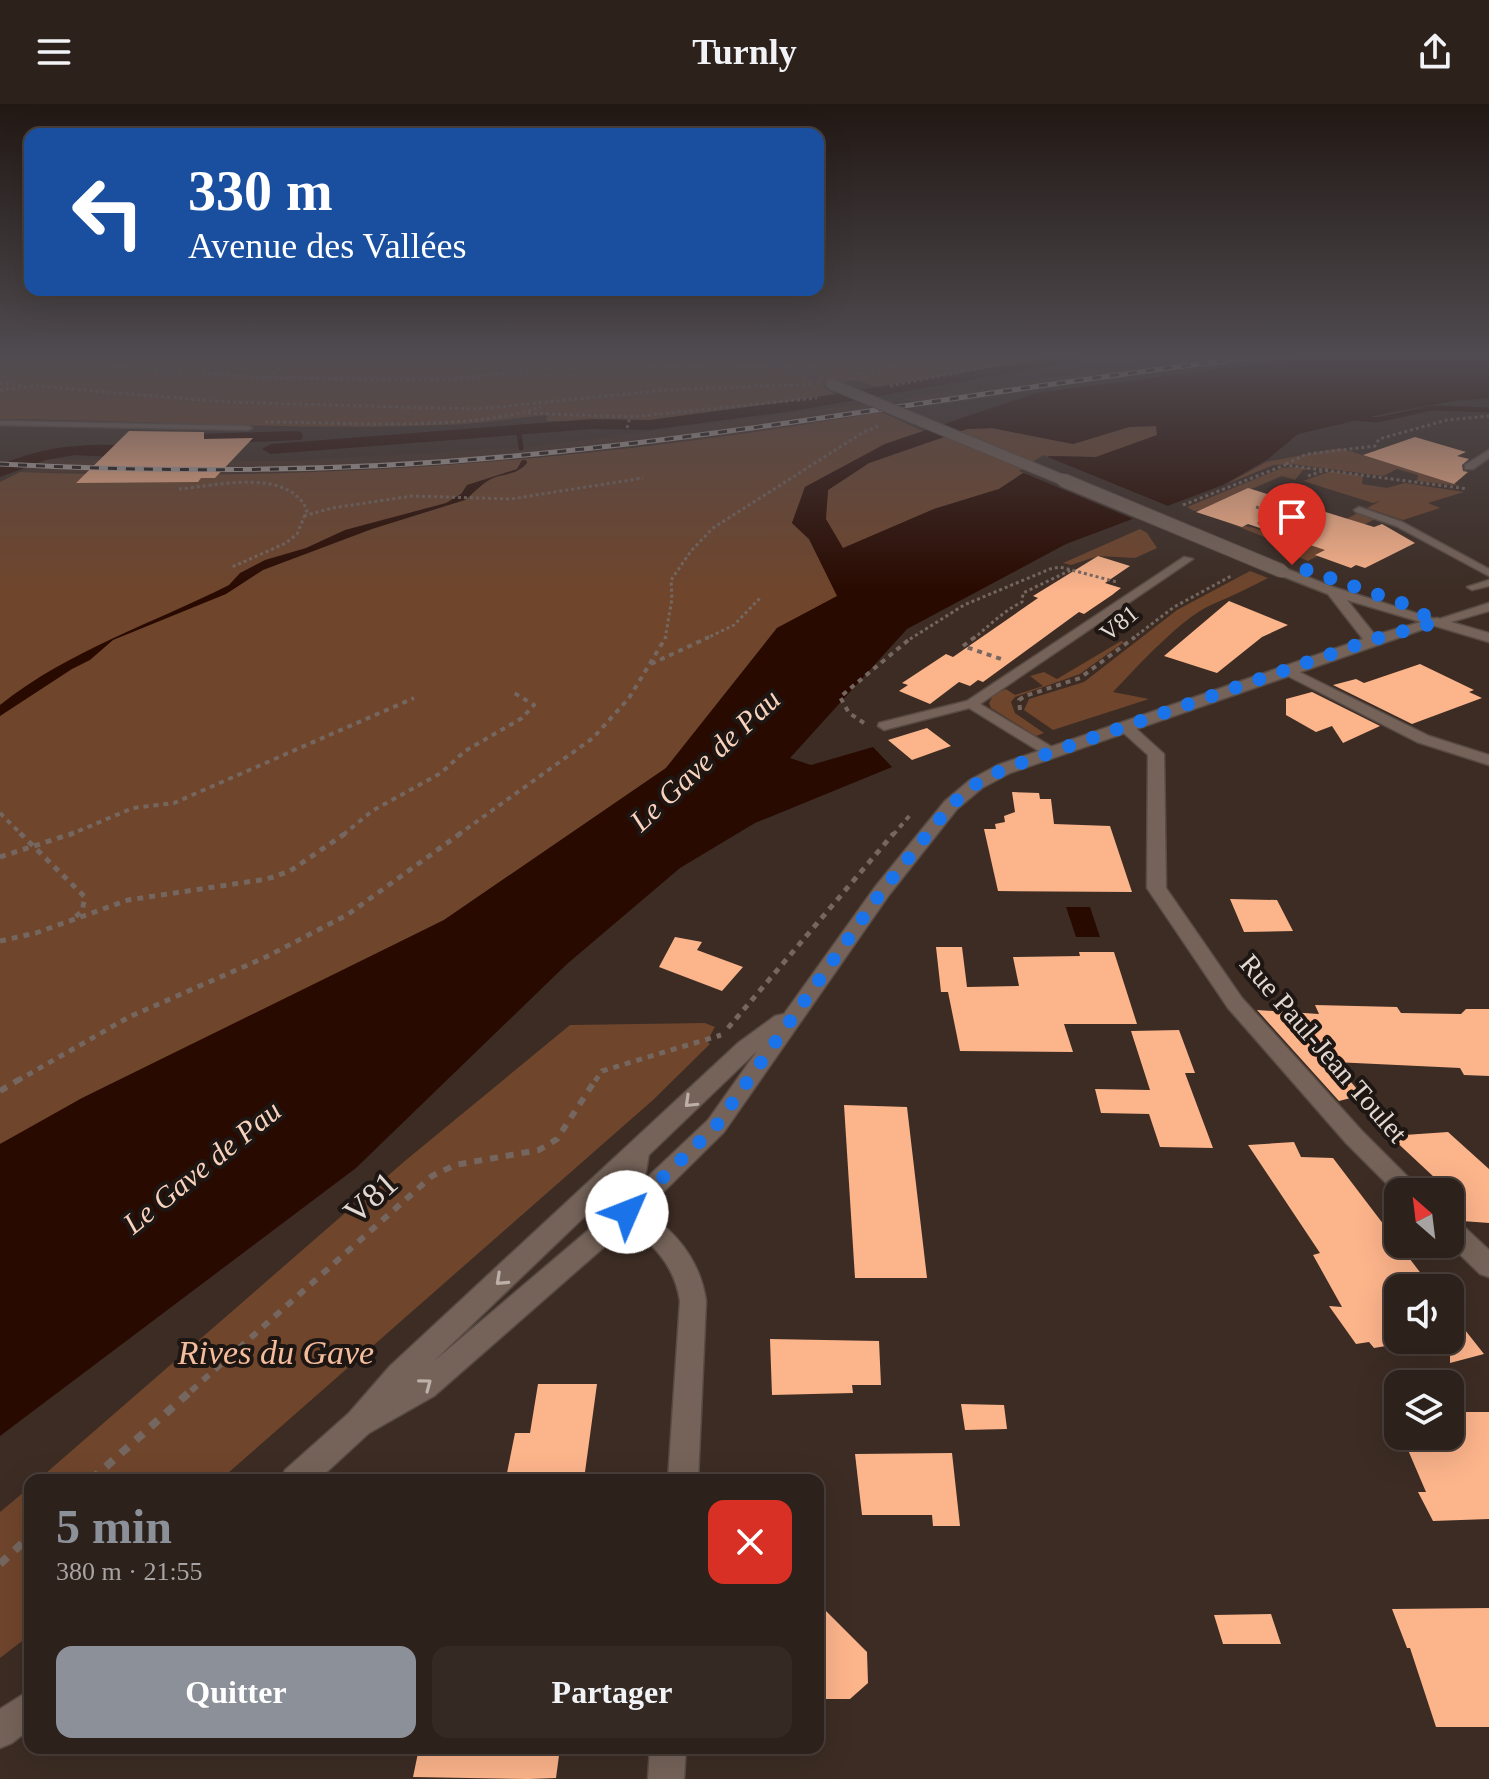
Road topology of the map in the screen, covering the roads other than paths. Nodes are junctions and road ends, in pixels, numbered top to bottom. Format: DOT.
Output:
graph roads {
  1 [pos="956,435"];
  2 [pos="971,435"];
  3 [pos="1489,453"];
  4 [pos="1489,474"];
  5 [pos="1359,510"];
  6 [pos="1188,559"];
  7 [pos="1287,568"];
  8 [pos="1489,573"];
  9 [pos="1489,583"];
  10 [pos="1472,587"];
  11 [pos="1328,590"];
  12 [pos="1489,607"];
  13 [pos="1489,621"];
  14 [pos="1437,622"];
  15 [pos="1489,638"];
  16 [pos="1371,640"];
  17 [pos="1287,670"];
  18 [pos="971,704"];
  19 [pos="884,726"];
  20 [pos="1125,727"];
  21 [pos="1052,753"];
  22 [pos="1489,760"];
  23 [pos="795,1011"];
  24 [pos="637,1153"];
  25 [pos="1396,1178"];
  26 [pos="627,1212"];
  27 [pos="1464,1242"];
  28 [pos="1489,1266"];
  29 [pos="359,1423"];
  30 [pos="303,1474"];
  31 [pos="683,1474"];
  32 [pos="24,1712"];
  33 [pos="0,1731"];
  34 [pos="668,1754"];
  35 [pos="666,1779"];
  1 -- 7 [label="main road, bridge"];
  2 -- 7 [label="main road"];
  3 -- 4 [label="main road"];
  5 -- 8 [label="lane"];
  6 -- 18 [label="lane"];
  7 -- 11 [label="main road"];
  7 -- 14 [label="main road"];
  9 -- 10 [label="lane"];
  11 -- 14 [label="main road"];
  11 -- 16 [label="main road"];
  12 -- 14 [label="main road"];
  13 -- 14 [label="main road"];
  14 -- 15 [label="main road"];
  14 -- 16 [label="main road"];
  16 -- 17 [label="main road"];
  17 -- 20 [label="main road"];
  17 -- 22 [label="main road"];
  18 -- 19 [label="lane"];
  18 -- 21 [label="lane"];
  20 -- 21 [label="main road"];
  20 -- 25 [label="main road, Rue Paul-Jean Toulet"];
  21 -- 23 [label="main road"];
  23 -- 24 [label="main road, one-way"];
  23 -- 26 [label="main road"];
  24 -- 26 [label="main road"];
  24 -- 29 [label="main road, one-way"];
  29 -- 26 [label="main road, one-way"];
  26 -- 31 [label="main road"];
  27 -- 28 [label="main road"];
  29 -- 30 [label="main road"];
  32 -- 33 [label="main road"];
  34 -- 35 [label="main road"];
}
